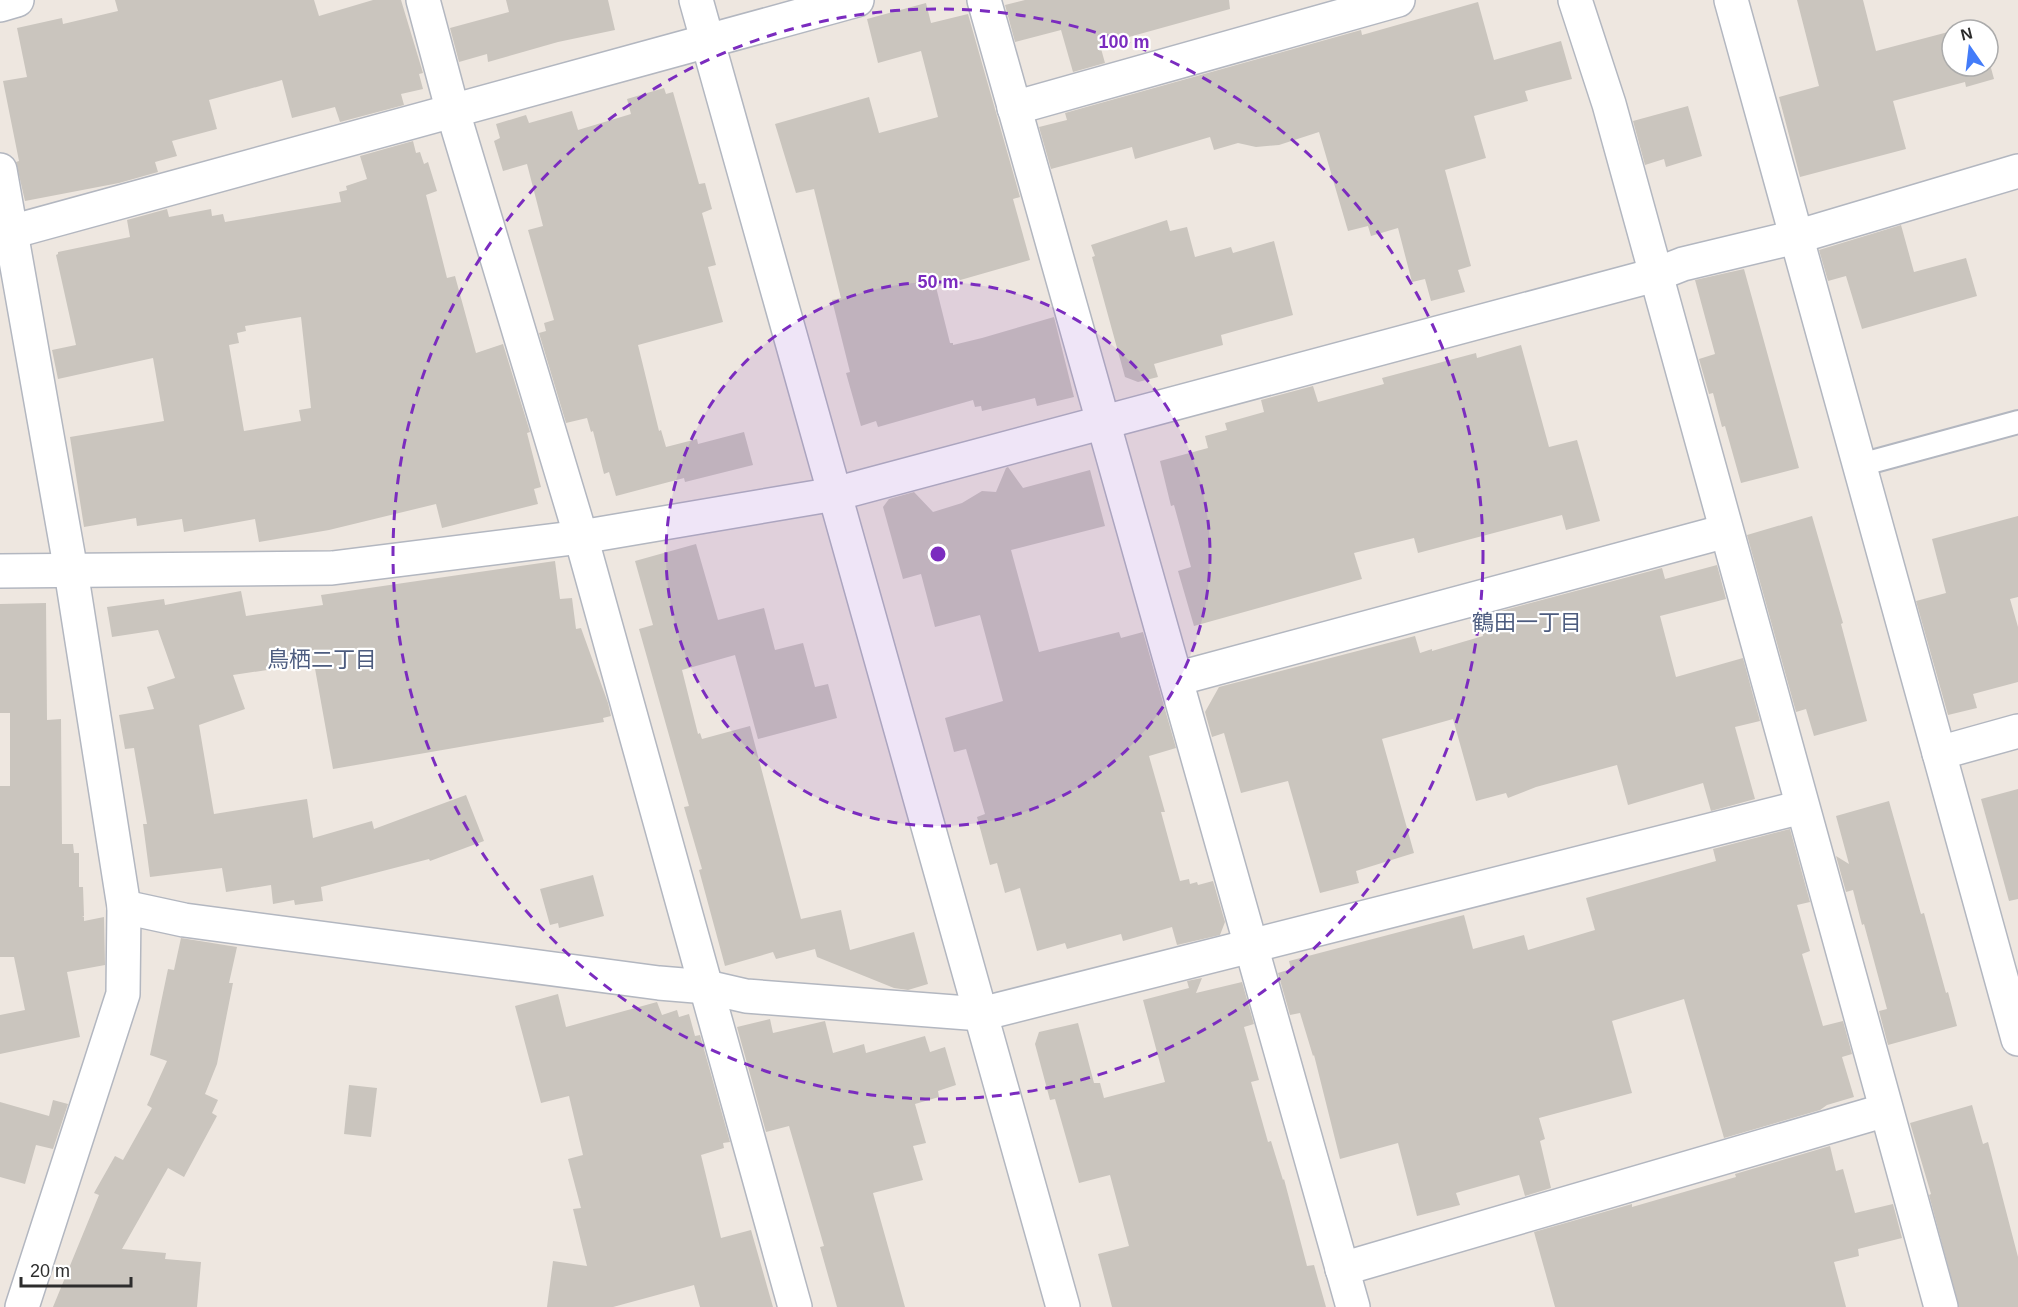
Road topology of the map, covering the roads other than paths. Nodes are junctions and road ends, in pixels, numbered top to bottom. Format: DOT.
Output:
graph roads {
  1 [pos="17,0"];
  2 [pos="423,0"];
  3 [pos="696,0"];
  4 [pos="857,0"];
  5 [pos="984,0"];
  6 [pos="1398,0"];
  7 [pos="1575,0"];
  8 [pos="1731,0"];
  9 [pos="0,5"];
  10 [pos="708,41"];
  11 [pos="1014,108"];
  12 [pos="453,111"];
  13 [pos="0,170"];
  14 [pos="2018,171"];
  15 [pos="5,234"];
  16 [pos="1796,237"];
  17 [pos="1655,275"];
  18 [pos="1103,422"];
  19 [pos="2018,422"];
  20 [pos="1860,465"];
  21 [pos="835,494"];
  22 [pos="1726,531"];
  23 [pos="581,537"];
  24 [pos="71,571"];
  25 [pos="0,572"];
  26 [pos="1176,679"];
  27 [pos="2018,731"];
  28 [pos="1939,753"];
  29 [pos="1802,807"];
  30 [pos="124,907"];
  31 [pos="1251,946"];
  32 [pos="707,987"];
  33 [pos="981,1014"];
  34 [pos="2018,1039"];
  35 [pos="1886,1110"];
  36 [pos="1342,1269"];
  37 [pos="22,1307"];
  38 [pos="795,1307"];
  39 [pos="1063,1307"];
  40 [pos="1353,1307"];
  41 [pos="1941,1307"];
  1 -- 9 [label="street"];
  2 -- 12 [label="street"];
  3 -- 10 [label="street"];
  4 -- 10 [label="street"];
  5 -- 11 [label="street"];
  6 -- 11 [label="street"];
  7 -- 17 [label="street"];
  8 -- 16 [label="street"];
  10 -- 12 [label="street"];
  10 -- 21 [label="street"];
  11 -- 18 [label="street"];
  12 -- 15 [label="street"];
  12 -- 23 [label="street"];
  13 -- 15 [label="street"];
  14 -- 16 [label="street"];
  15 -- 24 [label="street"];
  16 -- 17 [label="street"];
  16 -- 20 [label="street"];
  17 -- 18 [label="street"];
  17 -- 22 [label="street"];
  18 -- 21 [label="street"];
  18 -- 26 [label="street"];
  19 -- 20 [label="lane"];
  20 -- 28 [label="street"];
  21 -- 23 [label="street"];
  21 -- 33 [label="street"];
  22 -- 26 [label="street"];
  22 -- 29 [label="street"];
  23 -- 24 [label="street"];
  23 -- 32 [label="street"];
  24 -- 25 [label="street"];
  24 -- 30 [label="street"];
  26 -- 31 [label="street"];
  27 -- 28 [label="street"];
  28 -- 34 [label="street"];
  29 -- 31 [label="street"];
  29 -- 35 [label="street"];
  30 -- 32 [label="street"];
  30 -- 37 [label="street"];
  31 -- 33 [label="street"];
  31 -- 36 [label="street"];
  32 -- 33 [label="street"];
  32 -- 38 [label="street"];
  33 -- 39 [label="street"];
  35 -- 36 [label="street"];
  35 -- 41 [label="street"];
  36 -- 40 [label="street"];
}
